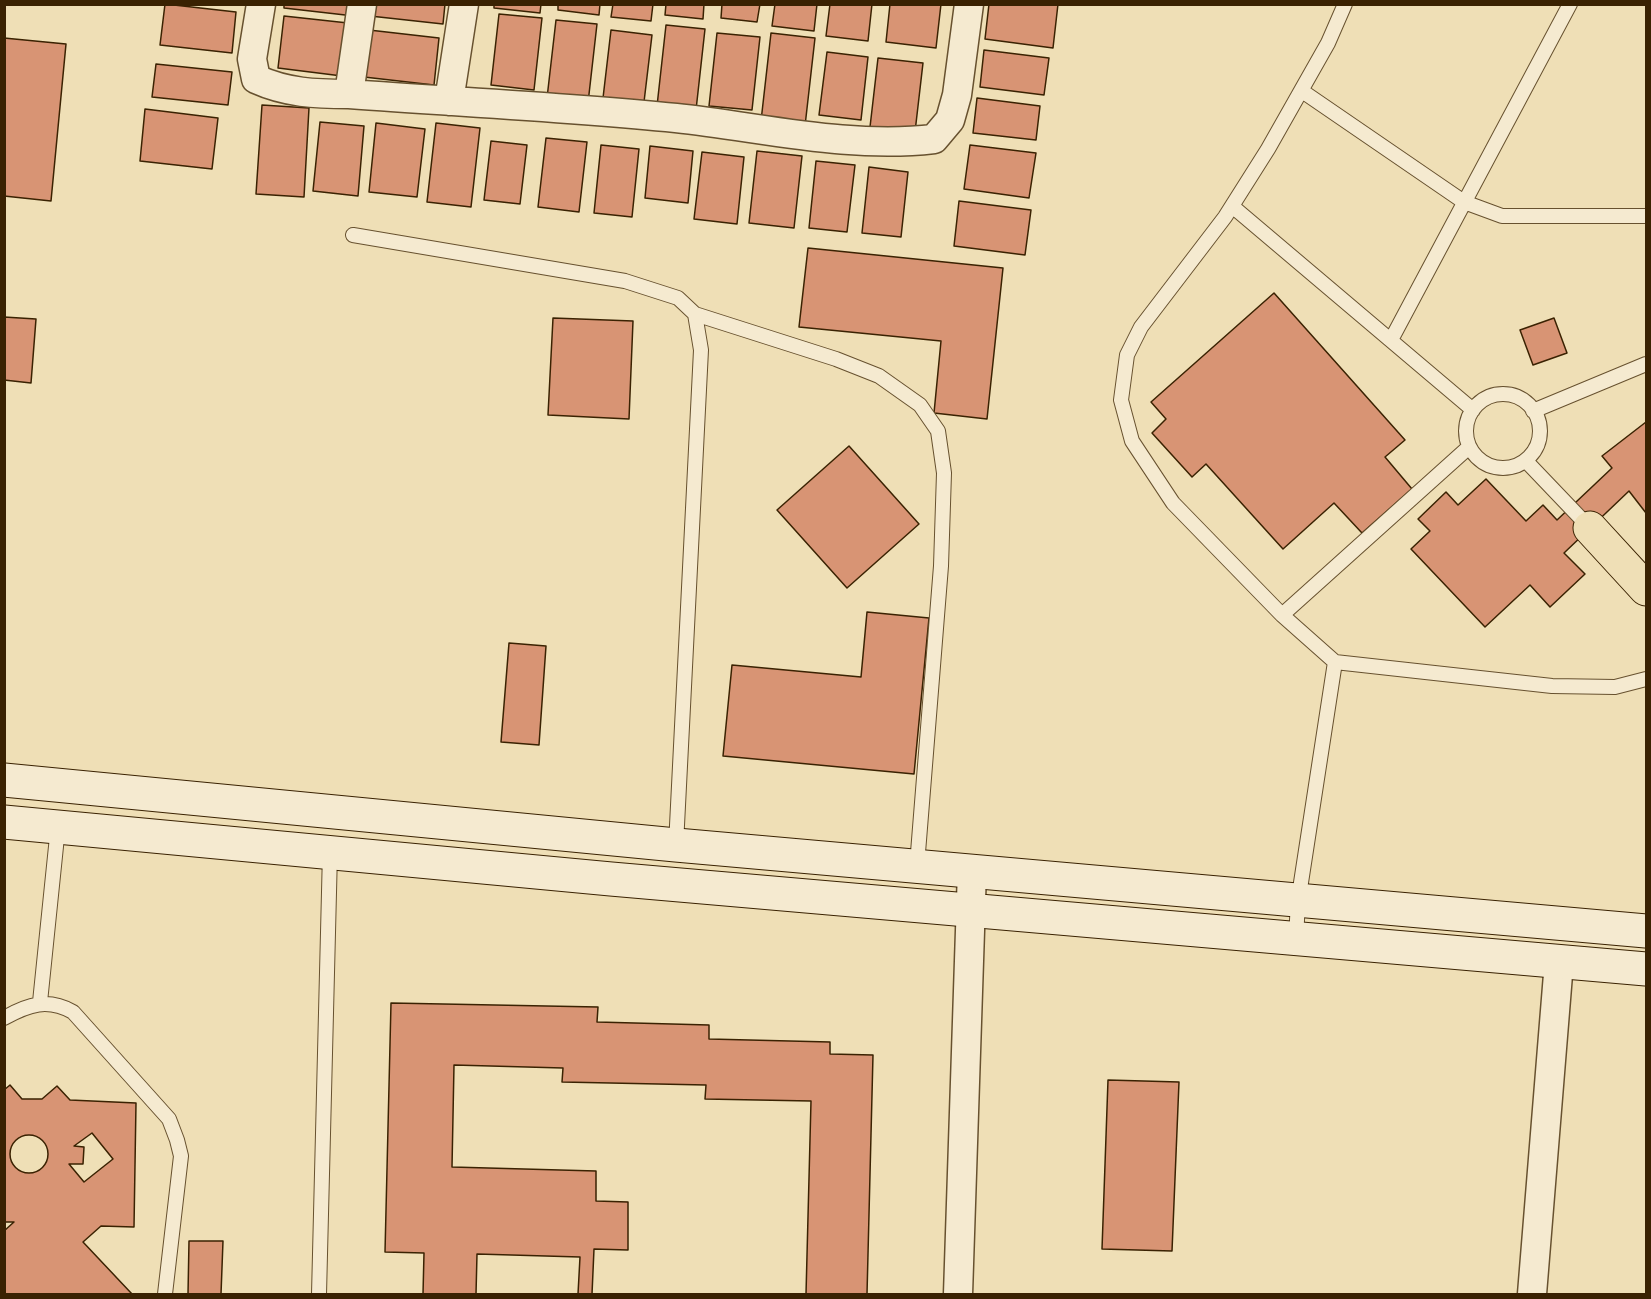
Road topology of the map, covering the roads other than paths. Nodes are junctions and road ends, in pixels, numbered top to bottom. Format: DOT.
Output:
graph roads {
  1 [pos="261,4"];
  2 [pos="362,4"];
  3 [pos="464,4"];
  4 [pos="969,4"];
  5 [pos="1345,4"];
  6 [pos="1570,4"];
  7 [pos="1302,91"];
  8 [pos="349,94"];
  9 [pos="449,101"];
  10 [pos="1464,202"];
  11 [pos="1232,206"];
  12 [pos="1647,216"];
  13 [pos="353,235"];
  14 [pos="695,314"];
  15 [pos="1391,340"];
  16 [pos="1647,364"];
  17 [pos="1473,410"];
  18 [pos="1533,411"];
  19 [pos="1469,447"];
  20 [pos="1527,461"];
  21 [pos="1590,528"];
  22 [pos="1647,589"];
  23 [pos="1282,615"];
  24 [pos="1335,662"];
  25 [pos="1647,679"];
  26 [pos="4,780"];
  27 [pos="4,822"];
  28 [pos="58,827"];
  29 [pos="676,846"];
  30 [pos="330,852"];
  31 [pos="917,865"];
  32 [pos="972,870"];
  33 [pos="1298,902"];
  34 [pos="971,910"];
  35 [pos="1647,931"];
  36 [pos="1296,938"];
  37 [pos="1559,962"];
  38 [pos="1647,969"];
  39 [pos="40,1002"];
  40 [pos="4,1018"];
  41 [pos="165,1294"];
  42 [pos="319,1294"];
  43 [pos="958,1294"];
  44 [pos="1532,1294"];
  1 -- 8 [label="street"];
  2 -- 8 [label="street"];
  3 -- 9 [label="street"];
  4 -- 9 [label="street"];
  5 -- 7 [label="lane"];
  6 -- 10 [label="lane"];
  7 -- 10 [label="lane"];
  7 -- 11 [label="lane"];
  8 -- 9 [label="street"];
  10 -- 12 [label="lane"];
  10 -- 15 [label="lane"];
  11 -- 15 [label="lane"];
  11 -- 23 [label="lane"];
  13 -- 14 [label="lane"];
  14 -- 29 [label="lane"];
  14 -- 31 [label="lane"];
  15 -- 17 [label="lane"];
  16 -- 18 [label="lane"];
  17 -- 18 [label="lane"];
  17 -- 19 [label="lane"];
  18 -- 20 [label="lane"];
  19 -- 20 [label="lane"];
  19 -- 23 [label="lane"];
  20 -- 21 [label="lane"];
  21 -- 22 [label="main road"];
  23 -- 24 [label="lane"];
  24 -- 25 [label="lane"];
  24 -- 33 [label="lane"];
  26 -- 29 [label="street"];
  27 -- 28 [label="street"];
  28 -- 30 [label="street"];
  28 -- 39 [label="lane"];
  29 -- 31 [label="street"];
  30 -- 34 [label="street"];
  30 -- 42 [label="lane"];
  31 -- 32 [label="street"];
  32 -- 33 [label="street"];
  32 -- 34 [label="street"];
  33 -- 35 [label="street"];
  33 -- 36 [label="lane"];
  34 -- 36 [label="street"];
  34 -- 43 [label="street"];
  36 -- 37 [label="street"];
  37 -- 38 [label="street"];
  37 -- 44 [label="street"];
  39 -- 40 [label="lane"];
  39 -- 41 [label="lane"];
}
